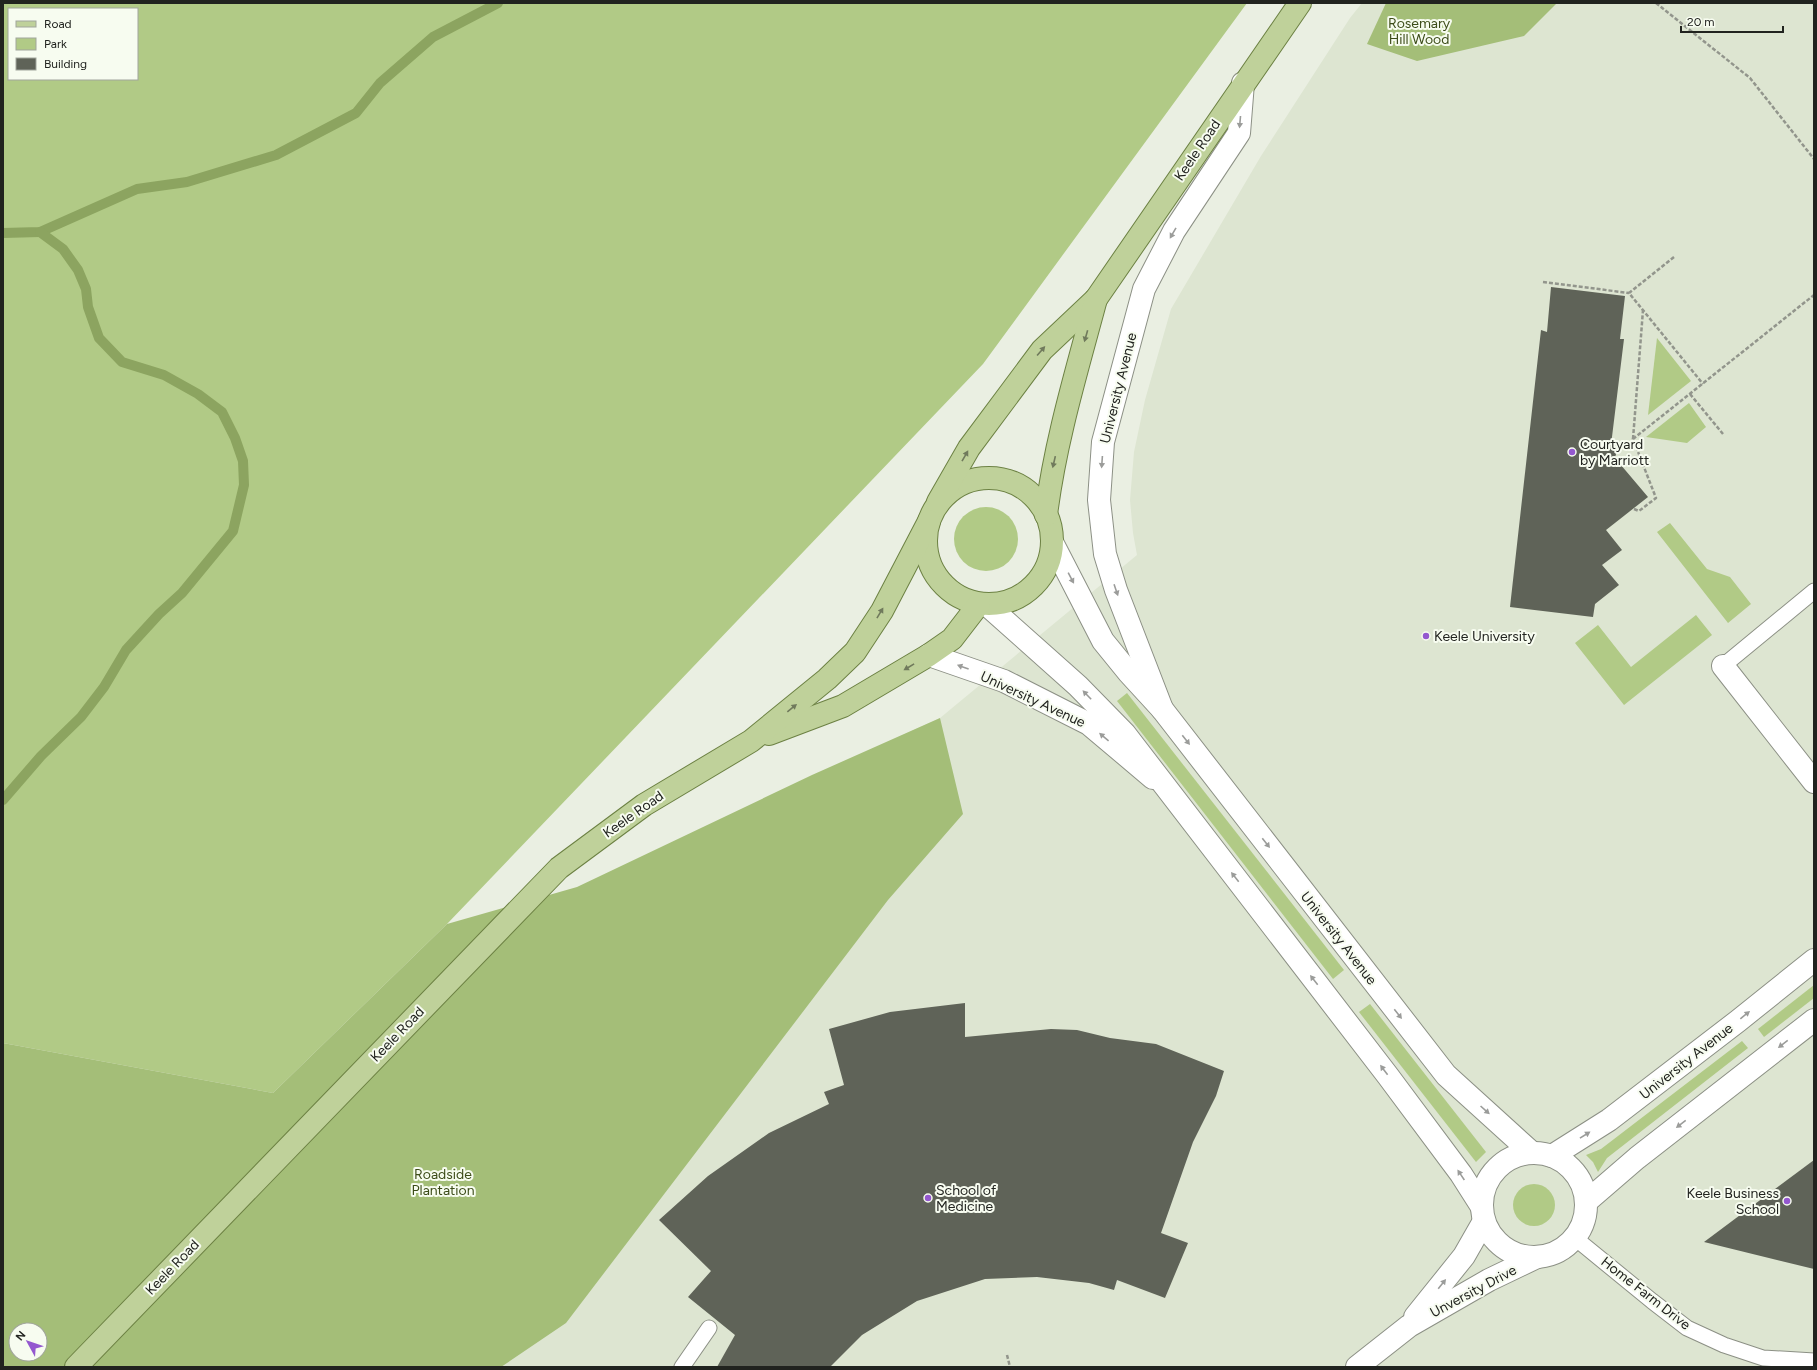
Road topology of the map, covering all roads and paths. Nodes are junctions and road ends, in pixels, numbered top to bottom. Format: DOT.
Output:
graph roads {
  1 [pos="1300,3"];
  2 [pos="1656,3"];
  3 [pos="1243,83"];
  4 [pos="1814,159"];
  5 [pos="1674,257"];
  6 [pos="1543,282"];
  7 [pos="1629,293"];
  8 [pos="1814,295"];
  9 [pos="1096,299"];
  10 [pos="1643,310"];
  11 [pos="1703,384"];
  12 [pos="1690,394"];
  13 [pos="1723,434"];
  14 [pos="1633,439"];
  15 [pos="1634,509"];
  16 [pos="934,511"];
  17 [pos="1046,515"];
  18 [pos="1053,544"];
  19 [pos="1814,591"];
  20 [pos="983,604"];
  21 [pos="929,655"];
  22 [pos="1723,666"];
  23 [pos="1162,710"];
  24 [pos="751,741"];
  25 [pos="1814,782"];
  26 [pos="1166,789"];
  27 [pos="1814,960"];
  28 [pos="1814,1020"];
  29 [pos="1542,1154"];
  30 [pos="1586,1202"];
  31 [pos="1483,1214"];
  32 [pos="1575,1238"];
  33 [pos="1537,1257"];
  34 [pos="1408,1326"];
  35 [pos="709,1328"];
  36 [pos="1007,1355"];
  37 [pos="1814,1361"];
  38 [pos="76,1367"];
  39 [pos="682,1367"];
  40 [pos="1010,1367"];
  41 [pos="1357,1367"];
  1 -- 3 [label="main road, Keele Road"];
  2 -- 4 [label="path"];
  3 -- 9 [label="main road, Keele Road"];
  3 -- 23 [label="street, University Avenue, one-way"];
  5 -- 7 [label="path"];
  6 -- 7 [label="path"];
  7 -- 10 [label="path"];
  8 -- 11 [label="path"];
  16 -- 9 [label="main road, one-way"];
  9 -- 17 [label="main road, one-way"];
  10 -- 11 [label="path"];
  10 -- 14 [label="path"];
  11 -- 12 [label="path"];
  12 -- 13 [label="path"];
  12 -- 14 [label="path"];
  14 -- 15 [label="path"];
  16 -- 17 [label="main road"];
  16 -- 20 [label="main road"];
  24 -- 16 [label="main road, one-way"];
  17 -- 18 [label="main road"];
  18 -- 20 [label="main road"];
  18 -- 23 [label="street, University Avenue, one-way"];
  19 -- 22 [label="lane"];
  20 -- 21 [label="main road"];
  26 -- 20 [label="street, University Avenue, one-way"];
  21 -- 24 [label="main road, one-way"];
  26 -- 21 [label="street, University Avenue, one-way"];
  22 -- 25 [label="street"];
  23 -- 29 [label="street, University Avenue, one-way"];
  24 -- 38 [label="main road, Keele Road"];
  31 -- 26 [label="street, University Avenue, one-way"];
  29 -- 27 [label="street, University Avenue, one-way"];
  28 -- 30 [label="street, one-way"];
  29 -- 30 [label="street"];
  29 -- 31 [label="street"];
  30 -- 32 [label="street"];
  31 -- 33 [label="street"];
  34 -- 31 [label="street, Unversity Drive, one-way"];
  32 -- 33 [label="street"];
  32 -- 37 [label="lane, Home Farm Drive"];
  33 -- 34 [label="street, Unversity Drive"];
  34 -- 41 [label="street, Unversity Drive"];
  35 -- 39 [label="lane"];
  36 -- 40 [label="path"];
}
